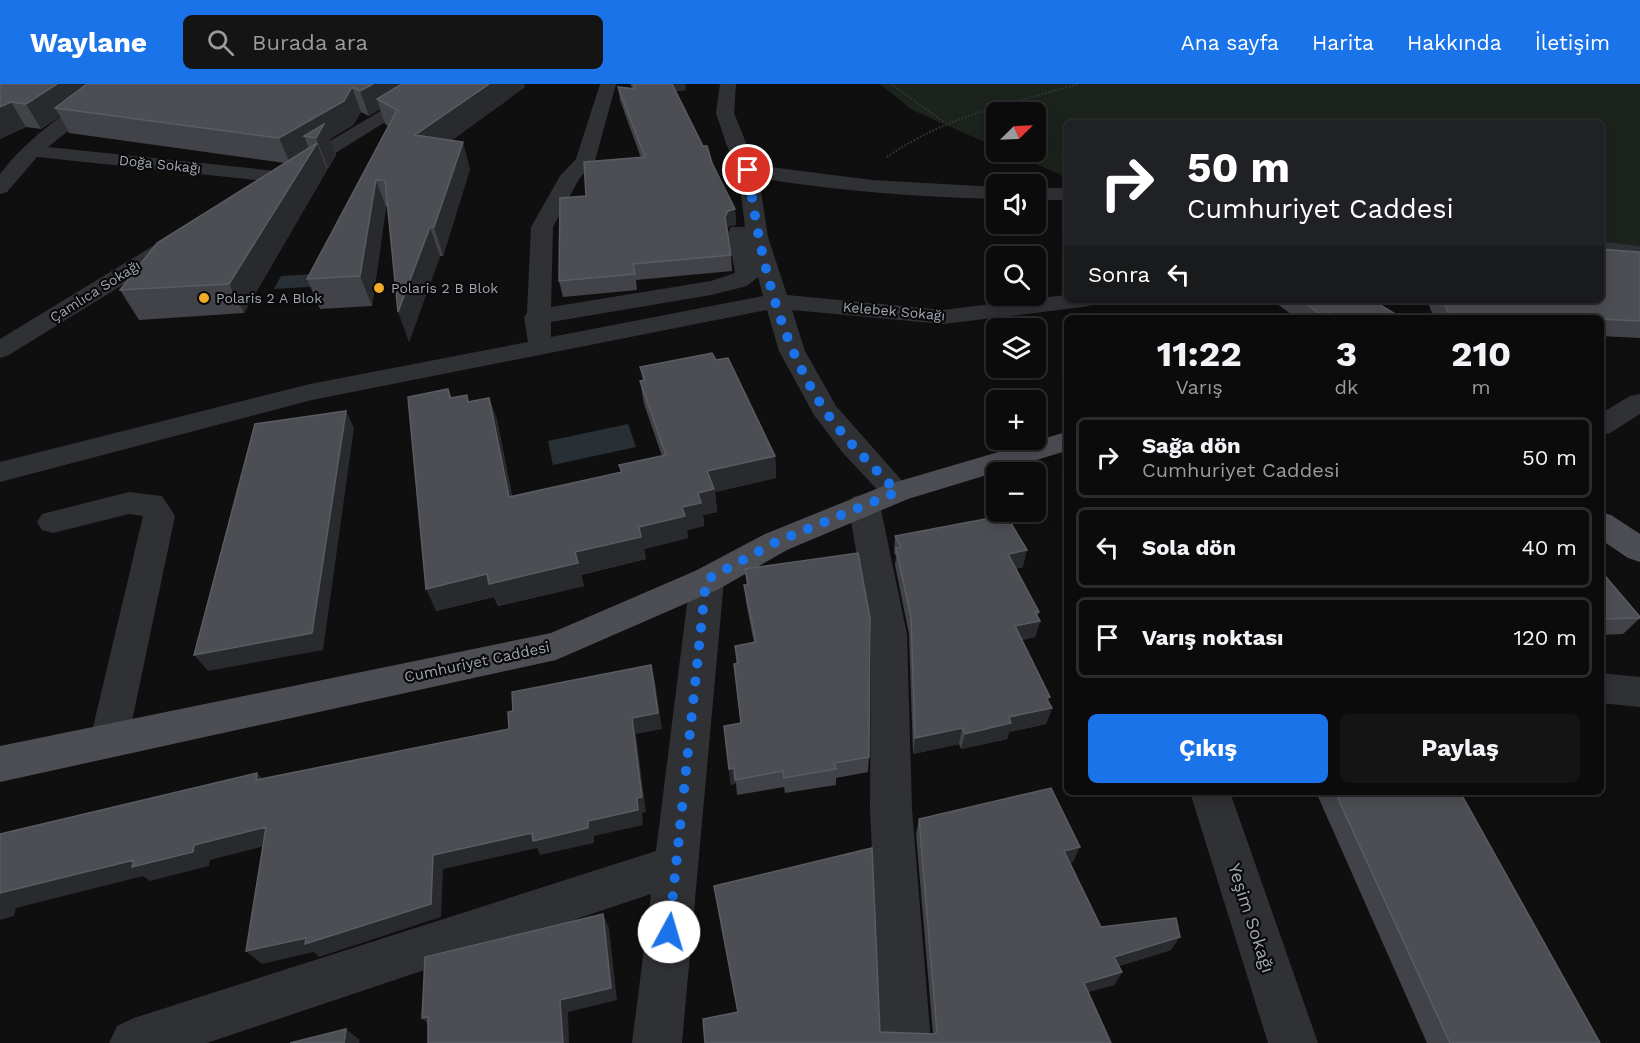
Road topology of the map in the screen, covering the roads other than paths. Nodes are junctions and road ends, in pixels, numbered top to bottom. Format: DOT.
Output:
graph roads {
  1 [pos="119,84"];
  2 [pos="438,84"];
  3 [pos="608,84"];
  4 [pos="711,84"];
  5 [pos="728,84"];
  6 [pos="30,155"];
  7 [pos="0,164"];
  8 [pos="748,170"];
  9 [pos="284,177"];
  10 [pos="0,188"];
  11 [pos="986,193"];
  12 [pos="1046,194"];
  13 [pos="1064,194"];
  14 [pos="254,195"];
  15 [pos="193,231"];
  16 [pos="1604,248"];
  17 [pos="1640,253"];
  18 [pos="776,301"];
  19 [pos="1064,302"];
  20 [pos="536,316"];
  21 [pos="538,346"];
  22 [pos="0,350"];
  23 [pos="1640,402"];
  24 [pos="1604,424"];
  25 [pos="1064,444"];
  26 [pos="0,472"];
  27 [pos="881,499"];
  28 [pos="52,522"];
  29 [pos="1604,526"];
  30 [pos="1640,550"];
  31 [pos="706,580"];
  32 [pos="1604,688"];
  33 [pos="1640,692"];
  34 [pos="109,740"];
  35 [pos="0,764"];
  36 [pos="1211,795"];
  37 [pos="676,865"];
  38 [pos="134,1043"];
  39 [pos="657,1043"];
  40 [pos="906,1043"];
  41 [pos="1293,1043"];
  1 -- 6 [label="street"];
  2 -- 9 [label="street"];
  3 -- 20 [label="street"];
  4 -- 20 [label="street"];
  5 -- 8 [label="street"];
  6 -- 7 [label="street"];
  6 -- 9 [label="street, Doğa Sokağı"];
  6 -- 10 [label="street"];
  8 -- 11 [label="street"];
  8 -- 18 [label="street"];
  9 -- 14 [label="street"];
  12 -- 13 [label="street"];
  15 -- 22 [label="street, Çamlıca Sokağı"];
  16 -- 17 [label="street"];
  18 -- 19 [label="street, Kelebek Sokağı"];
  18 -- 21 [label="street, Kelebek Sokağı"];
  18 -- 27 [label="street"];
  20 -- 21 [label="street"];
  21 -- 26 [label="street, Kelebek Sokağı"];
  23 -- 24 [label="street"];
  25 -- 27 [label="main road, Cumhuriyet Caddesi"];
  27 -- 31 [label="main road, Cumhuriyet Caddesi"];
  27 -- 40 [label="street"];
  28 -- 34 [label="street"];
  29 -- 30 [label="main road"];
  31 -- 34 [label="main road, Cumhuriyet Caddesi"];
  31 -- 37 [label="street"];
  32 -- 33 [label="street"];
  34 -- 35 [label="main road, Cumhuriyet Caddesi"];
  36 -- 41 [label="street, Yeşim Sokağı"];
  37 -- 38 [label="street"];
  37 -- 39 [label="street"];
}
